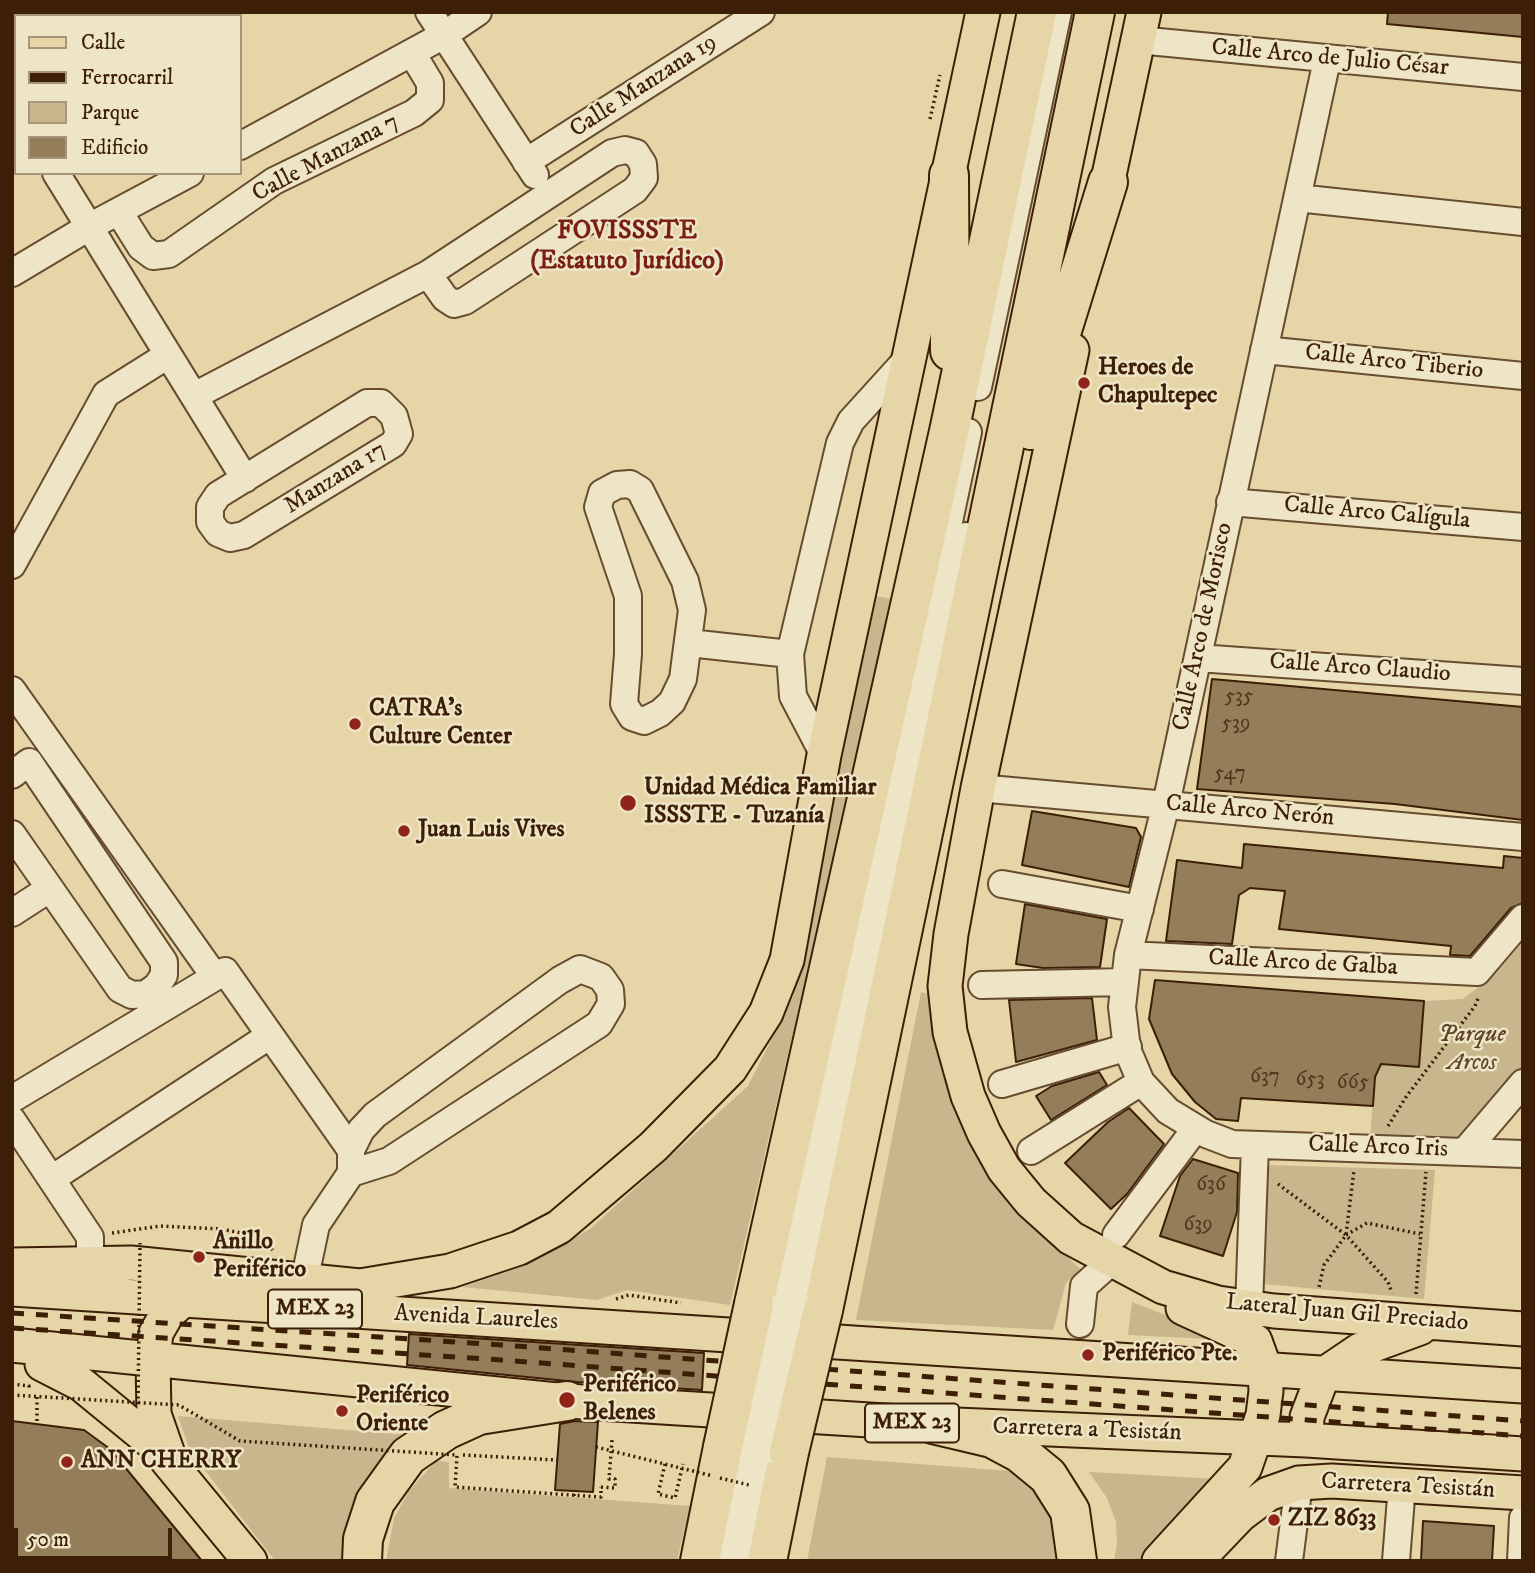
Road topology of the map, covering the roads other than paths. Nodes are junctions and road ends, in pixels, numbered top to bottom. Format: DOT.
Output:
graph roads {
  1 [pos="429,12"];
  2 [pos="478,12"];
  3 [pos="761,12"];
  4 [pos="983,12"];
  5 [pos="1037,12"];
  6 [pos="1058,12"];
  7 [pos="1083,12"];
  8 [pos="1095,12"];
  9 [pos="1141,26"];
  10 [pos="444,35"];
  11 [pos="412,53"];
  12 [pos="1327,60"];
  13 [pos="1523,77"];
  14 [pos="242,145"];
  15 [pos="526,162"];
  16 [pos="57,175"];
  17 [pos="186,175"];
  18 [pos="949,175"];
  19 [pos="1108,183"];
  20 [pos="547,194"];
  21 [pos="1297,198"];
  22 [pos="119,212"];
  23 [pos="1523,222"];
  24 [pos="89,227"];
  25 [pos="12,273"];
  26 [pos="428,274"];
  27 [pos="1264,350"];
  28 [pos="168,355"];
  29 [pos="911,355"];
  30 [pos="1523,376"];
  31 [pos="194,396"];
  32 [pos="950,427"];
  33 [pos="245,479"];
  34 [pos="1230,502"];
  35 [pos="1523,527"];
  36 [pos="12,565"];
  37 [pos="689,643"];
  38 [pos="963,653"];
  39 [pos="790,654"];
  40 [pos="1198,657"];
  41 [pos="1523,681"];
  42 [pos="12,690"];
  43 [pos="824,755"];
  44 [pos="12,775"];
  45 [pos="978,788"];
  46 [pos="1166,804"];
  47 [pos="12,834"];
  48 [pos="1523,837"];
  49 [pos="1002,884"];
  50 [pos="49,889"];
  51 [pos="1140,909"];
  52 [pos="12,913"];
  53 [pos="1523,918"];
  54 [pos="1128,955"];
  55 [pos="220,974"];
  56 [pos="1125,982"];
  57 [pos="982,985"];
  58 [pos="269,1036"];
  59 [pos="1128,1047"];
  60 [pos="1141,1082"];
  61 [pos="1523,1083"];
  62 [pos="1002,1084"];
  63 [pos="12,1099"];
  64 [pos="12,1120"];
  65 [pos="1196,1128"];
  66 [pos="1247,1150"];
  67 [pos="1466,1150"];
  68 [pos="1031,1151"];
  69 [pos="1523,1154"];
  70 [pos="351,1162"];
  71 [pos="53,1178"];
  72 [pos="90,1251"];
  73 [pos="1119,1256"];
  74 [pos="12,1265"];
  75 [pos="306,1270"];
  76 [pos="360,1286"];
  77 [pos="12,1289"];
  78 [pos="183,1300"];
  79 [pos="790,1307"];
  80 [pos="1250,1307"];
  81 [pos="506,1320"];
  82 [pos="1080,1324"];
  83 [pos="1461,1325"];
  84 [pos="1523,1329"];
  85 [pos="12,1345"];
  86 [pos="153,1360"];
  87 [pos="1265,1369"];
  88 [pos="28,1371"];
  89 [pos="1323,1374"];
  90 [pos="1523,1387"];
  91 [pos="567,1401"];
  92 [pos="933,1424"];
  93 [pos="1256,1438"];
  94 [pos="1306,1440"];
  95 [pos="757,1449"];
  96 [pos="1523,1454"];
  97 [pos="172,1462"];
  98 [pos="1523,1477"];
  99 [pos="1299,1483"];
  100 [pos="1402,1485"];
  101 [pos="1475,1490"];
  102 [pos="1523,1493"];
  103 [pos="1523,1518"];
  104 [pos="250,1561"];
  105 [pos="362,1561"];
  106 [pos="700,1561"];
  107 [pos="721,1561"];
  108 [pos="746,1561"];
  109 [pos="767,1561"];
  110 [pos="1077,1561"];
  111 [pos="1159,1561"];
  112 [pos="1196,1561"];
  113 [pos="1289,1561"];
  114 [pos="1396,1561"];
  115 [pos="1521,1561"];
  1 -- 10 [label="street"];
  2 -- 10 [label="street"];
  3 -- 15 [label="street, Calle Manzana 19"];
  4 -- 18 [label="main road, Avenida Laureles"];
  5 -- 32 [label="highway"];
  6 -- 79 [label="street"];
  7 -- 79 [label="street"];
  8 -- 38 [label="highway"];
  9 -- 12 [label="street, Calle Arco de Julio César"];
  9 -- 19 [label="main road, Lateral Juan Gil Preciado"];
  10 -- 11 [label="street"];
  10 -- 15 [label="street"];
  11 -- 14 [label="street"];
  11 -- 22 [label="street, Calle Manzana 7"];
  12 -- 13 [label="street, Calle Arco de Julio César"];
  12 -- 21 [label="street, Calle Arco de Morisco"];
  15 -- 20 [label="street"];
  16 -- 24 [label="street"];
  17 -- 22 [label="street"];
  18 -- 29 [label="main road, Avenida Laureles"];
  18 -- 32 [label="highway"];
  19 -- 38 [label="highway"];
  19 -- 45 [label="main road, Lateral Juan Gil Preciado"];
  20 -- 26 [label="street"];
  20 -- 26 [label="street"];
  21 -- 23 [label="street"];
  21 -- 27 [label="street, Calle Arco de Morisco"];
  22 -- 24 [label="street"];
  24 -- 25 [label="street"];
  24 -- 28 [label="street"];
  26 -- 31 [label="street"];
  27 -- 30 [label="street, Calle Arco Tiberio"];
  27 -- 34 [label="street, Calle Arco de Morisco"];
  28 -- 31 [label="street"];
  28 -- 36 [label="street"];
  29 -- 39 [label="street"];
  29 -- 43 [label="main road, Avenida Laureles"];
  31 -- 33 [label="street"];
  32 -- 79 [label="highway"];
  33 -- 33 [label="street, Manzana 17"];
  34 -- 35 [label="street, Calle Arco Calígula"];
  34 -- 40 [label="street, Calle Arco de Morisco"];
  37 -- 37 [label="street"];
  37 -- 39 [label="street"];
  38 -- 79 [label="highway"];
  39 -- 43 [label="street"];
  40 -- 41 [label="street, Calle Arco Claudio"];
  40 -- 46 [label="street, Calle Arco de Morisco"];
  42 -- 55 [label="street"];
  43 -- 76 [label="main road, Avenida Laureles"];
  44 -- 50 [label="street"];
  45 -- 46 [label="street, Calle Arco Nerón"];
  45 -- 73 [label="main road, Lateral Juan Gil Preciado"];
  46 -- 48 [label="street, Calle Arco Nerón"];
  46 -- 51 [label="street, Calle Arco de Morisco"];
  47 -- 50 [label="street"];
  49 -- 51 [label="street"];
  50 -- 52 [label="street"];
  51 -- 54 [label="street, Calle Arco de Morisco"];
  53 -- 54 [label="street, Calle Arco de Galba"];
  54 -- 56 [label="street, Calle Arco de Morisco"];
  55 -- 58 [label="street"];
  55 -- 63 [label="street"];
  56 -- 57 [label="street"];
  56 -- 59 [label="street, Calle Arco de Morisco"];
  58 -- 70 [label="street"];
  58 -- 71 [label="street"];
  59 -- 60 [label="street, Calle Arco de Morisco"];
  59 -- 62 [label="street"];
  60 -- 65 [label="street, Calle Arco de Morisco"];
  60 -- 68 [label="street"];
  61 -- 67 [label="street"];
  64 -- 71 [label="street"];
  65 -- 66 [label="street, Calle Arco de Morisco"];
  65 -- 73 [label="street"];
  66 -- 67 [label="street, Calle Arco Iris"];
  66 -- 80 [label="street"];
  67 -- 69 [label="street, Calle Arco Iris"];
  70 -- 70 [label="street"];
  70 -- 75 [label="street"];
  71 -- 72 [label="street"];
  72 -- 74 [label="main road, Avenida Laureles"];
  72 -- 75 [label="main road, Avenida Laureles"];
  73 -- 80 [label="main road, Lateral Juan Gil Preciado"];
  73 -- 82 [label="street"];
  73 -- 87 [label="main road"];
  75 -- 76 [label="main road, Avenida Laureles"];
  76 -- 81 [label="main road"];
  77 -- 78 [label="main road, Avenida Laureles / MEX 23"];
  78 -- 81 [label="main road, Avenida Laureles / MEX 23"];
  78 -- 86 [label="main road"];
  79 -- 95 [label="highway, bridge"];
  79 -- 95 [label="highway, bridge"];
  80 -- 83 [label="main road, Lateral Juan Gil Preciado"];
  81 -- 87 [label="main road, Avenida Laureles / MEX 23"];
  83 -- 84 [label="main road, Lateral Juan Gil Preciado"];
  83 -- 89 [label="main road"];
  85 -- 86 [label="main road, MEX 23"];
  86 -- 88 [label="main road"];
  86 -- 91 [label="main road, MEX 23"];
  86 -- 97 [label="main road"];
  87 -- 89 [label="main road, MEX 23"];
  87 -- 93 [label="main road"];
  88 -- 97 [label="main road"];
  89 -- 90 [label="main road, MEX 23"];
  89 -- 94 [label="main road"];
  91 -- 92 [label="main road, Carretera a Tesistán / MEX 23"];
  91 -- 105 [label="highway"];
  92 -- 93 [label="main road, Carretera a Tesistán / MEX 23"];
  92 -- 110 [label="highway"];
  93 -- 94 [label="main road, Carretera a Tesistán / MEX 23"];
  93 -- 111 [label="main road"];
  94 -- 96 [label="main road, Carretera a Tesistán / MEX 23"];
  95 -- 106 [label="highway"];
  95 -- 107 [label="street"];
  95 -- 108 [label="street"];
  95 -- 109 [label="highway"];
  97 -- 104 [label="main road"];
  98 -- 101 [label="main road"];
  99 -- 100 [label="main road, Carretera Tesistán"];
  99 -- 112 [label="main road, Carretera Tesistán"];
  99 -- 113 [label="street"];
  100 -- 101 [label="main road, Carretera Tesistán"];
  100 -- 114 [label="street"];
  101 -- 102 [label="main road, Carretera Tesistán"];
  103 -- 115 [label="street"];
}
